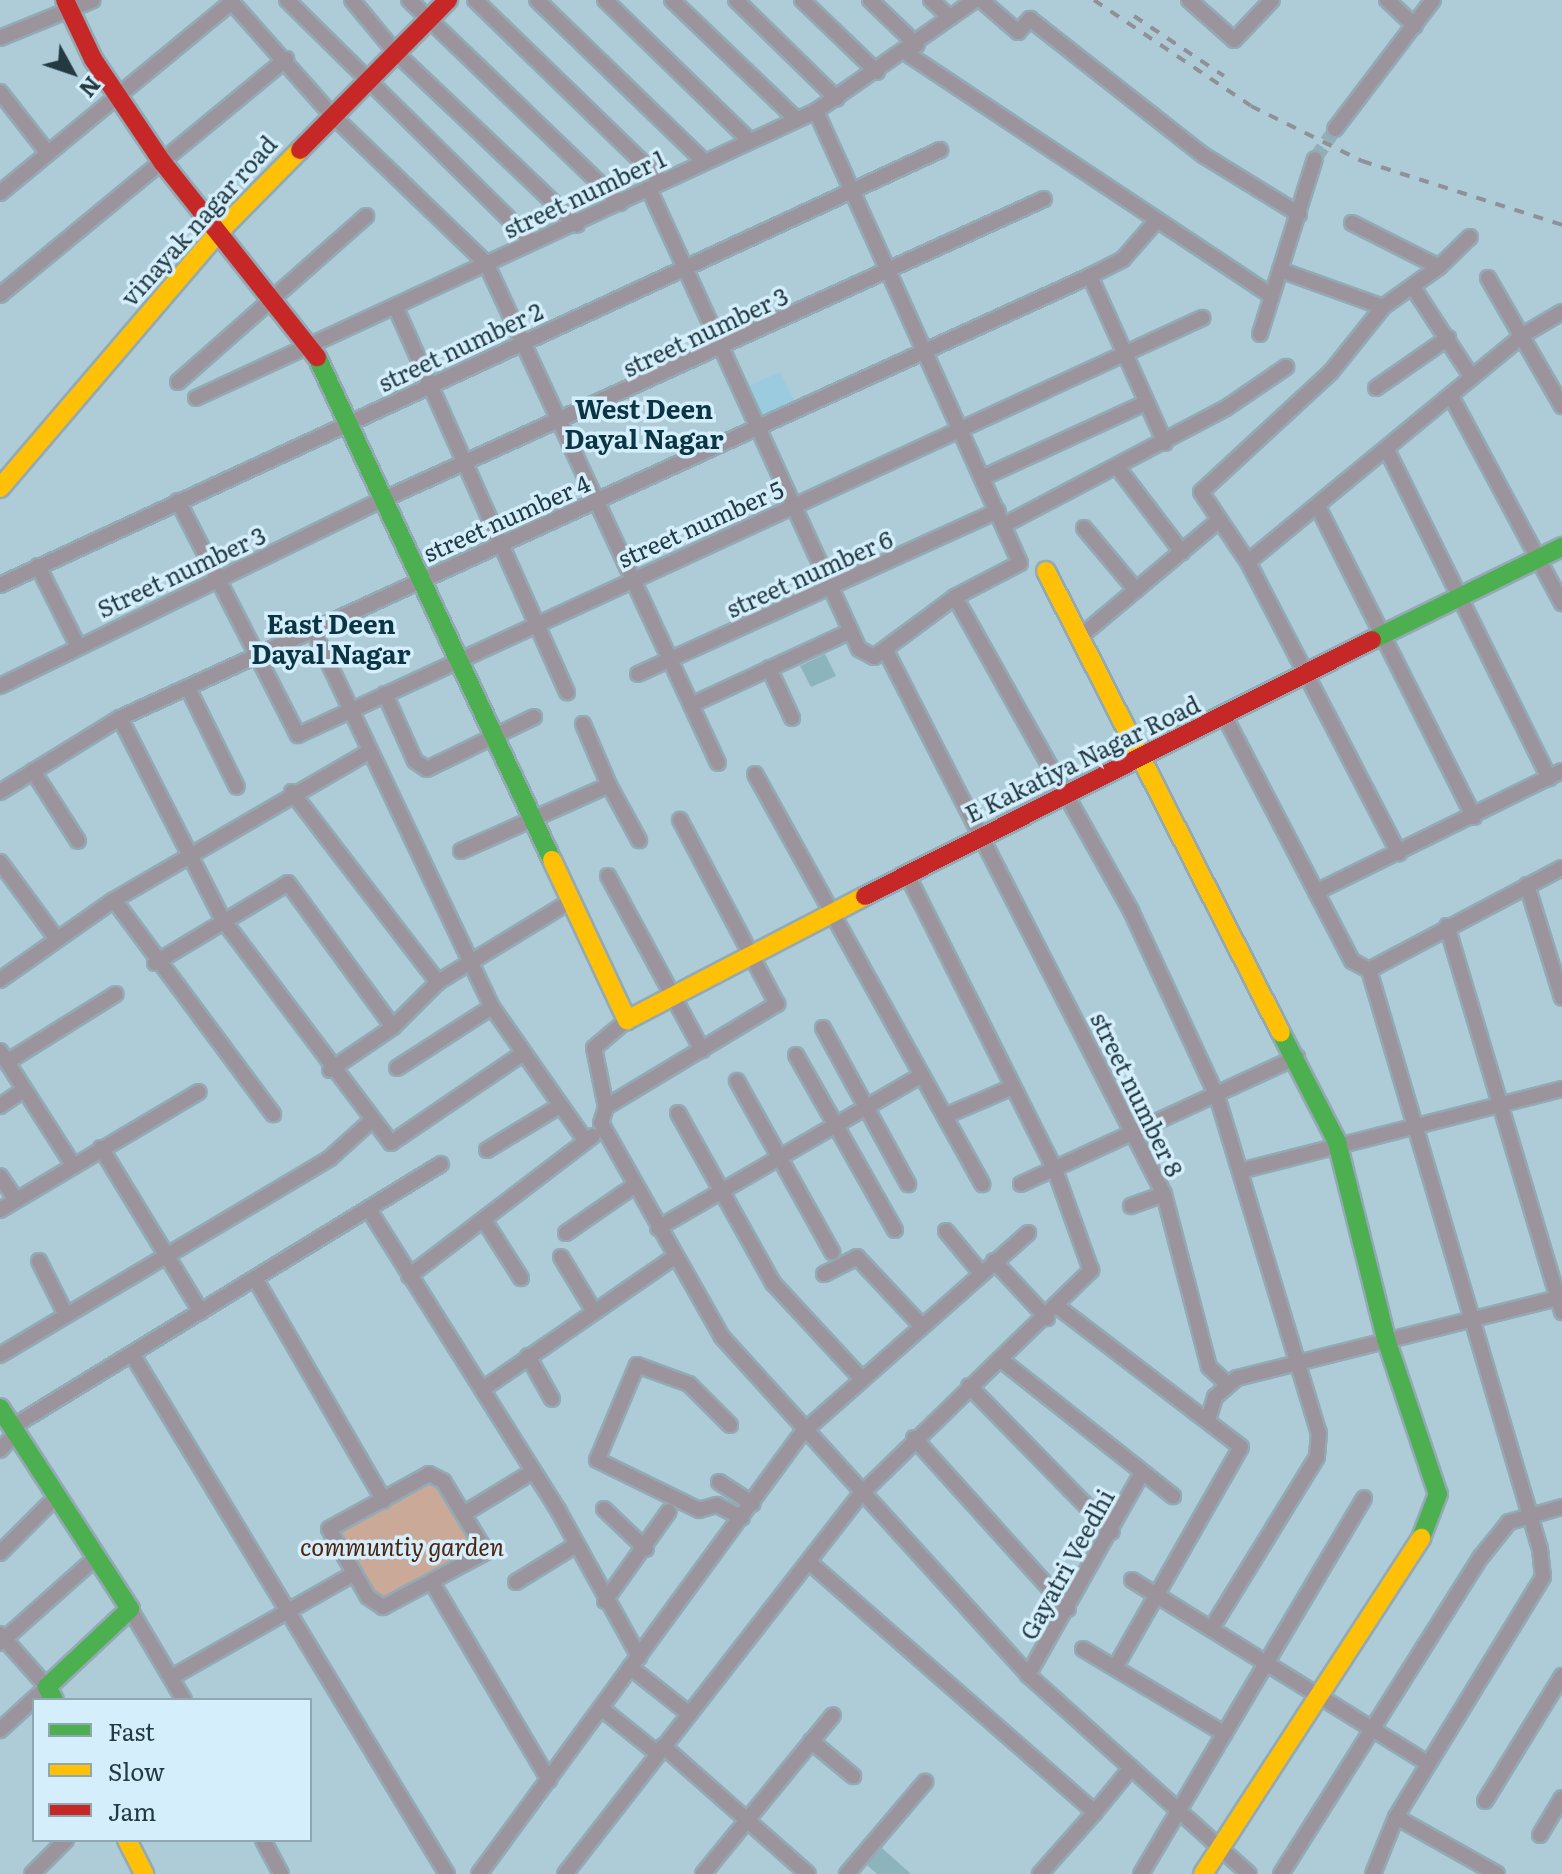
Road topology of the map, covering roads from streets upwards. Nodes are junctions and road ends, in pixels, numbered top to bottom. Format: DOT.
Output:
graph roads {
  1 [pos="93,0"];
  2 [pos="287,0"];
  3 [pos="352,0"];
  4 [pos="409,0"];
  5 [pos="448,0"];
  6 [pos="475,0"];
  7 [pos="537,0"];
  8 [pos="605,0"];
  9 [pos="672,0"];
  10 [pos="736,0"];
  11 [pos="802,0"];
  12 [pos="870,0"];
  13 [pos="931,0"];
  14 [pos="975,0"];
  15 [pos="981,0"];
  16 [pos="1189,0"];
  17 [pos="1272,0"];
  18 [pos="1387,0"];
  19 [pos="1433,0"];
  20 [pos="231,1"];
  21 [pos="66,4"];
  22 [pos="950,18"];
  23 [pos="428,21"];
  24 [pos="1415,26"];
  25 [pos="0,38"];
  26 [pos="912,49"];
  27 [pos="395,52"];
  28 [pos="286,59"];
  29 [pos="877,72"];
  30 [pos="363,83"];
  31 [pos="0,92"];
  32 [pos="117,94"];
  33 [pos="837,99"];
  34 [pos="816,111"];
  35 [pos="330,113"];
  36 [pos="796,119"];
  37 [pos="1335,129"];
  38 [pos="750,141"];
  39 [pos="940,150"];
  40 [pos="47,152"];
  41 [pos="1315,159"];
  42 [pos="704,161"];
  43 [pos="163,163"];
  44 [pos="655,185"];
  45 [pos="0,193"];
  46 [pos="851,193"];
  47 [pos="1044,199"];
  48 [pos="620,203"];
  49 [pos="1299,214"];
  50 [pos="366,216"];
  51 [pos="1157,220"];
  52 [pos="1352,223"];
  53 [pos="577,225"];
  54 [pos="219,232"];
  55 [pos="1470,237"];
  56 [pos="531,241"];
  57 [pos="486,263"];
  58 [pos="1439,267"];
  59 [pos="690,269"];
  60 [pos="1280,270"];
  61 [pos="887,271"];
  62 [pos="1090,276"];
  63 [pos="1488,278"];
  64 [pos="1414,289"];
  65 [pos="0,295"];
  66 [pos="1272,296"];
  67 [pos="274,298"];
  68 [pos="395,306"];
  69 [pos="1383,307"];
  70 [pos="1562,312"];
  71 [pos="1202,318"];
  72 [pos="1260,334"];
  73 [pos="1523,335"];
  74 [pos="527,338"];
  75 [pos="1448,338"];
  76 [pos="311,344"];
  77 [pos="726,347"];
  78 [pos="924,352"];
  79 [pos="1123,356"];
  80 [pos="1286,367"];
  81 [pos="1471,376"];
  82 [pos="178,382"];
  83 [pos="429,384"];
  84 [pos="1376,388"];
  85 [pos="196,398"];
  86 [pos="1452,398"];
  87 [pos="1145,403"];
  88 [pos="1562,406"];
  89 [pos="562,419"];
  90 [pos="346,424"];
  91 [pos="762,426"];
  92 [pos="958,430"];
  93 [pos="1165,443"];
  94 [pos="1388,452"];
  95 [pos="464,463"];
  96 [pos="6,467"];
  97 [pos="1118,468"];
  98 [pos="982,478"];
  99 [pos="0,488"];
  100 [pos="382,500"];
  101 [pos="598,500"];
  102 [pos="178,501"];
  103 [pos="796,505"];
  104 [pos="1318,507"];
  105 [pos="998,511"];
  106 [pos="1219,520"];
  107 [pos="1004,525"];
  108 [pos="1084,528"];
  109 [pos="500,544"];
  110 [pos="1562,547"];
  111 [pos="1182,552"];
  112 [pos="1538,559"];
  113 [pos="1248,562"];
  114 [pos="38,566"];
  115 [pos="1046,571"];
  116 [pos="633,577"];
  117 [pos="215,579"];
  118 [pos="419,580"];
  119 [pos="0,585"];
  120 [pos="833,586"];
  121 [pos="1136,590"];
  122 [pos="1464,596"];
  123 [pos="955,597"];
  124 [pos="1562,603"];
  125 [pos="536,621"];
  126 [pos="313,630"];
  127 [pos="851,631"];
  128 [pos="1081,636"];
  129 [pos="1382,637"];
  130 [pos="77,644"];
  131 [pos="886,651"];
  132 [pos="256,656"];
  133 [pos="455,658"];
  134 [pos="670,660"];
  135 [pos="769,668"];
  136 [pos="1306,673"];
  137 [pos="638,674"];
  138 [pos="0,686"];
  139 [pos="188,688"];
  140 [pos="567,692"];
  141 [pos="385,694"];
  142 [pos="691,705"];
  143 [pos="351,709"];
  144 [pos="1224,715"];
  145 [pos="534,717"];
  146 [pos="120,718"];
  147 [pos="792,718"];
  148 [pos="583,724"];
  149 [pos="493,738"];
  150 [pos="368,752"];
  151 [pos="1141,752"];
  152 [pos="718,763"];
  153 [pos="33,771"];
  154 [pos="755,774"];
  155 [pos="1555,774"];
  156 [pos="609,785"];
  157 [pos="237,787"];
  158 [pos="0,792"];
  159 [pos="292,792"];
  160 [pos="1064,792"];
  161 [pos="1474,817"];
  162 [pos="531,819"];
  163 [pos="680,820"];
  164 [pos="984,833"];
  165 [pos="639,840"];
  166 [pos="78,841"];
  167 [pos="461,851"];
  168 [pos="1399,853"];
  169 [pos="187,855"];
  170 [pos="0,862"];
  171 [pos="1562,868"];
  172 [pos="906,873"];
  173 [pos="608,876"];
  174 [pos="1527,885"];
  175 [pos="1316,892"];
  176 [pos="114,900"];
  177 [pos="569,902"];
  178 [pos="829,912"];
  179 [pos="223,920"];
  180 [pos="1447,926"];
  181 [pos="56,938"];
  182 [pos="753,953"];
  183 [pos="155,963"];
  184 [pos="470,963"];
  185 [pos="1369,970"];
  186 [pos="0,979"];
  187 [pos="438,982"];
  188 [pos="676,992"];
  189 [pos="116,994"];
  190 [pos="1562,998"];
  191 [pos="492,1007"];
  192 [pos="627,1020"];
  193 [pos="393,1027"];
  194 [pos="823,1028"];
  195 [pos="702,1050"];
  196 [pos="522,1054"];
  197 [pos="796,1055"];
  198 [pos="4,1057"];
  199 [pos="1297,1057"];
  200 [pos="397,1068"];
  201 [pos="330,1070"];
  202 [pos="922,1075"];
  203 [pos="737,1081"];
  204 [pos="1013,1087"];
  205 [pos="1562,1089"];
  206 [pos="24,1090"];
  207 [pos="199,1092"];
  208 [pos="1217,1096"];
  209 [pos="1501,1105"];
  210 [pos="0,1106"];
  211 [pos="606,1107"];
  212 [pos="556,1108"];
  213 [pos="869,1108"];
  214 [pos="678,1113"];
  215 [pos="273,1114"];
  216 [pos="945,1116"];
  217 [pos="372,1120"];
  218 [pos="1419,1125"];
  219 [pos="835,1127"];
  220 [pos="603,1129"];
  221 [pos="1133,1132"];
  222 [pos="585,1140"];
  223 [pos="1337,1142"];
  224 [pos="101,1148"];
  225 [pos="487,1150"];
  226 [pos="779,1159"];
  227 [pos="441,1164"];
  228 [pos="73,1165"];
  229 [pos="1055,1170"];
  230 [pos="1244,1170"];
  231 [pos="0,1176"];
  232 [pos="908,1184"];
  233 [pos="982,1184"];
  234 [pos="1021,1184"];
  235 [pos="634,1186"];
  236 [pos="721,1193"];
  237 [pos="1164,1194"];
  238 [pos="16,1200"];
  239 [pos="1131,1206"];
  240 [pos="0,1210"];
  241 [pos="371,1213"];
  242 [pos="484,1220"];
  243 [pos="658,1228"];
  244 [pos="895,1230"];
  245 [pos="946,1231"];
  246 [pos="566,1233"];
  247 [pos="1028,1233"];
  248 [pos="166,1252"];
  249 [pos="832,1252"];
  250 [pos="561,1257"];
  251 [pos="674,1257"];
  252 [pos="39,1261"];
  253 [pos="994,1261"];
  254 [pos="980,1272"];
  255 [pos="824,1274"];
  256 [pos="409,1276"];
  257 [pos="521,1278"];
  258 [pos="256,1280"];
  259 [pos="1561,1302"];
  260 [pos="592,1308"];
  261 [pos="201,1312"];
  262 [pos="1053,1312"];
  263 [pos="66,1315"];
  264 [pos="919,1323"];
  265 [pos="1471,1323"];
  266 [pos="1386,1339"];
  267 [pos="132,1354"];
  268 [pos="0,1355"];
  269 [pos="528,1356"];
  270 [pos="1000,1359"];
  271 [pos="1294,1363"];
  272 [pos="860,1377"];
  273 [pos="1226,1383"];
  274 [pos="969,1386"];
  275 [pos="483,1389"];
  276 [pos="552,1399"];
  277 [pos="0,1408"];
  278 [pos="1208,1420"];
  279 [pos="730,1425"];
  280 [pos="14,1430"];
  281 [pos="802,1433"];
  282 [pos="914,1438"];
  283 [pos="0,1450"];
  284 [pos="532,1472"];
  285 [pos="1142,1473"];
  286 [pos="719,1482"];
  287 [pos="862,1493"];
  288 [pos="1173,1496"];
  289 [pos="56,1497"];
  290 [pos="1364,1498"];
  291 [pos="384,1501"];
  292 [pos="753,1504"];
  293 [pos="1562,1507"];
  294 [pos="604,1509"];
  295 [pos="669,1511"];
  296 [pos="465,1513"];
  297 [pos="1527,1517"];
  298 [pos="742,1518"];
  299 [pos="1112,1532"];
  300 [pos="576,1545"];
  301 [pos="646,1549"];
  302 [pos="0,1553"];
  303 [pos="92,1561"];
  304 [pos="809,1562"];
  305 [pos="355,1573"];
  306 [pos="1132,1580"];
  307 [pos="516,1582"];
  308 [pos="433,1584"];
  309 [pos="1162,1597"];
  310 [pos="605,1601"];
  311 [pos="130,1609"];
  312 [pos="1068,1609"];
  313 [pos="287,1612"];
  314 [pos="1212,1628"];
  315 [pos="1,1639"];
  316 [pos="1083,1649"];
  317 [pos="634,1662"];
  318 [pos="1264,1663"];
  319 [pos="1115,1668"];
  320 [pos="1028,1675"];
  321 [pos="1562,1676"];
  322 [pos="172,1677"];
  323 [pos="50,1693"];
  324 [pos="1323,1697"];
  325 [pos="183,1698"];
  326 [pos="32,1706"];
  327 [pos="601,1708"];
  328 [pos="688,1713"];
  329 [pos="833,1715"];
  330 [pos="1372,1727"];
  331 [pos="0,1730"];
  332 [pos="1225,1734"];
  333 [pos="811,1741"];
  334 [pos="660,1750"];
  335 [pos="1427,1763"];
  336 [pos="1131,1768"];
  337 [pos="853,1776"];
  338 [pos="549,1780"];
  339 [pos="925,1782"];
  340 [pos="1562,1798"];
  341 [pos="1485,1801"];
  342 [pos="1176,1809"];
  343 [pos="1095,1812"];
  344 [pos="1396,1817"];
  345 [pos="749,1819"];
  346 [pos="1540,1835"];
  347 [pos="64,1842"];
  348 [pos="128,1842"];
  349 [pos="264,1842"];
  350 [pos="1221,1847"];
  351 [pos="32,1874"];
  352 [pos="144,1874"];
  353 [pos="281,1874"];
  354 [pos="447,1874"];
  355 [pos="479,1874"];
  356 [pos="565,1874"];
  357 [pos="703,1874"];
  358 [pos="808,1874"];
  359 [pos="847,1874"];
  360 [pos="1040,1874"];
  361 [pos="1141,1874"];
  362 [pos="1203,1874"];
  363 [pos="1249,1874"];
  364 [pos="1281,1874"];
  365 [pos="1373,1874"];
  366 [pos="1497,1874"];
  1 -- 21 [label="street"];
  2 -- 30 [label="street"];
  3 -- 27 [label="street"];
  4 -- 23 [label="street"];
  5 -- 23 [label="street, vinayak nagar road"];
  6 -- 44 [label="street"];
  7 -- 42 [label="street"];
  8 -- 38 [label="street"];
  9 -- 36 [label="street"];
  10 -- 33 [label="street"];
  11 -- 29 [label="street"];
  12 -- 26 [label="street"];
  13 -- 22 [label="street"];
  14 -- 22 [label="street, street number 1"];
  15 -- 49 [label="street"];
  16 -- 17 [label="street"];
  18 -- 24 [label="street"];
  19 -- 24 [label="street"];
  20 -- 28 [label="street"];
  20 -- 32 [label="street"];
  21 -- 25 [label="street"];
  21 -- 32 [label="street"];
  22 -- 26 [label="street, street number 1"];
  23 -- 27 [label="street, vinayak nagar road"];
  23 -- 48 [label="street"];
  24 -- 37 [label="street"];
  26 -- 29 [label="street, street number 1"];
  26 -- 51 [label="street"];
  27 -- 30 [label="street, vinayak nagar road"];
  27 -- 53 [label="street"];
  28 -- 35 [label="street"];
  28 -- 43 [label="street"];
  29 -- 33 [label="street, street number 1"];
  30 -- 35 [label="street, vinayak nagar road"];
  30 -- 56 [label="street"];
  31 -- 40 [label="street"];
  32 -- 40 [label="street"];
  32 -- 43 [label="street"];
  33 -- 34 [label="street, street number 1"];
  34 -- 36 [label="street, street number 1"];
  34 -- 46 [label="street"];
  35 -- 54 [label="street, vinayak nagar road"];
  35 -- 57 [label="street"];
  36 -- 38 [label="street, street number 1"];
  38 -- 42 [label="street, street number 1"];
  39 -- 46 [label="street, street number 2"];
  40 -- 45 [label="street"];
  41 -- 49 [label="street"];
  42 -- 44 [label="street, street number 1"];
  43 -- 54 [label="street"];
  43 -- 65 [label="street"];
  44 -- 48 [label="street, street number 1"];
  44 -- 59 [label="street"];
  46 -- 59 [label="street, street number 2"];
  46 -- 61 [label="street"];
  47 -- 61 [label="street, street number 3"];
  48 -- 53 [label="street, street number 1"];
  49 -- 60 [label="street"];
  50 -- 67 [label="street"];
  51 -- 62 [label="street, street number 4"];
  51 -- 66 [label="street"];
  52 -- 58 [label="street"];
  53 -- 56 [label="street, street number 1"];
  54 -- 67 [label="street"];
  54 -- 96 [label="street, vinayak nagar road"];
  55 -- 58 [label="street"];
  56 -- 57 [label="street, street number 1"];
  57 -- 68 [label="street, street number 1"];
  57 -- 74 [label="street"];
  58 -- 64 [label="street"];
  59 -- 74 [label="street, street number 2"];
  59 -- 77 [label="street"];
  60 -- 66 [label="street"];
  60 -- 69 [label="street"];
  61 -- 77 [label="street, street number 3"];
  61 -- 78 [label="street"];
  62 -- 78 [label="street, street number 4"];
  62 -- 79 [label="street"];
  63 -- 73 [label="street"];
  64 -- 69 [label="street"];
  64 -- 75 [label="street"];
  66 -- 72 [label="street"];
  67 -- 76 [label="street"];
  67 -- 82 [label="street"];
  68 -- 76 [label="street, street number 1"];
  68 -- 83 [label="street"];
  69 -- 106 [label="street"];
  70 -- 73 [label="street"];
  71 -- 79 [label="street, street number 5"];
  73 -- 81 [label="street"];
  73 -- 88 [label="street"];
  74 -- 83 [label="street, street number 2"];
  74 -- 89 [label="street"];
  75 -- 81 [label="street"];
  75 -- 84 [label="street"];
  76 -- 85 [label="street, street number 1"];
  76 -- 90 [label="street"];
  77 -- 89 [label="street, street number 3"];
  77 -- 91 [label="street"];
  78 -- 91 [label="street, street number 4"];
  78 -- 92 [label="street"];
  79 -- 87 [label="street"];
  79 -- 92 [label="street, street number 5"];
  80 -- 93 [label="street"];
  81 -- 86 [label="street"];
  83 -- 90 [label="street, street number 2"];
  83 -- 95 [label="street"];
  86 -- 94 [label="street"];
  86 -- 112 [label="street"];
  87 -- 93 [label="street"];
  87 -- 98 [label="street"];
  89 -- 95 [label="street, street number 3"];
  89 -- 101 [label="street"];
  90 -- 100 [label="street"];
  90 -- 102 [label="street, street number 2"];
  91 -- 101 [label="street, street number 4"];
  91 -- 103 [label="street"];
  92 -- 98 [label="street"];
  92 -- 103 [label="street, street number 5"];
  93 -- 97 [label="street"];
  94 -- 104 [label="street"];
  94 -- 122 [label="street"];
  95 -- 100 [label="street, street number 3"];
  95 -- 109 [label="street"];
  96 -- 99 [label="street, vinayak nagar road"];
  97 -- 107 [label="street"];
  97 -- 111 [label="street"];
  98 -- 105 [label="street"];
  100 -- 117 [label="street, Street number 3"];
  100 -- 118 [label="street"];
  101 -- 109 [label="street, street number 4"];
  101 -- 116 [label="street"];
  102 -- 114 [label="street, street number 2"];
  102 -- 117 [label="street"];
  103 -- 116 [label="street, street number 5"];
  103 -- 120 [label="street"];
  104 -- 113 [label="street"];
  104 -- 129 [label="street"];
  105 -- 107 [label="street"];
  105 -- 120 [label="street, street number 6"];
  106 -- 111 [label="street"];
  106 -- 113 [label="street"];
  107 -- 123 [label="street"];
  108 -- 121 [label="street"];
  109 -- 118 [label="street, street number 4"];
  109 -- 125 [label="street"];
  110 -- 112 [label="street, E Kakatiya Nagar Road"];
  111 -- 121 [label="street"];
  112 -- 122 [label="street, E Kakatiya Nagar Road"];
  112 -- 124 [label="street"];
  113 -- 136 [label="street"];
  114 -- 119 [label="street, street number 2"];
  114 -- 130 [label="street"];
  115 -- 128 [label="street"];
  116 -- 125 [label="street, street number 5"];
  116 -- 134 [label="street"];
  117 -- 130 [label="street, Street number 3"];
  117 -- 132 [label="street"];
  118 -- 126 [label="street, street number 4"];
  118 -- 133 [label="street"];
  120 -- 127 [label="street"];
  120 -- 134 [label="street, street number 6"];
  121 -- 128 [label="street"];
  122 -- 129 [label="street, E Kakatiya Nagar Road"];
  122 -- 155 [label="street"];
  123 -- 131 [label="street"];
  123 -- 160 [label="street"];
  125 -- 133 [label="street, street number 5"];
  125 -- 140 [label="street"];
  126 -- 132 [label="street, street number 4"];
  126 -- 143 [label="street"];
  127 -- 131 [label="street"];
  127 -- 135 [label="street"];
  128 -- 151 [label="street"];
  129 -- 136 [label="street, E Kakatiya Nagar Road"];
  129 -- 161 [label="street"];
  130 -- 138 [label="street, Street number 3"];
  131 -- 164 [label="street, street number 8"];
  132 -- 139 [label="street, street number 4"];
  132 -- 143 [label="street, street number 5"];
  133 -- 141 [label="street, street number 5"];
  133 -- 149 [label="street"];
  134 -- 137 [label="street, street number 6"];
  134 -- 142 [label="street"];
  135 -- 142 [label="street"];
  135 -- 147 [label="street"];
  136 -- 144 [label="street, E Kakatiya Nagar Road"];
  136 -- 168 [label="street"];
  139 -- 146 [label="street, street number 4"];
  139 -- 157 [label="street"];
  141 -- 143 [label="street, street number 5"];
  141 -- 149 [label="street"];
  142 -- 152 [label="street"];
  143 -- 150 [label="street"];
  144 -- 151 [label="street, E Kakatiya Nagar Road"];
  144 -- 175 [label="street"];
  145 -- 149 [label="street"];
  146 -- 153 [label="street, street number 4"];
  146 -- 169 [label="street"];
  148 -- 156 [label="street"];
  149 -- 162 [label="street"];
  150 -- 159 [label="street"];
  150 -- 184 [label="street"];
  151 -- 160 [label="street, E Kakatiya Nagar Road"];
  151 -- 199 [label="street"];
  153 -- 158 [label="street, street number 4"];
  153 -- 166 [label="street"];
  154 -- 178 [label="street"];
  155 -- 161 [label="street"];
  156 -- 162 [label="street"];
  156 -- 165 [label="street"];
  159 -- 169 [label="street"];
  159 -- 187 [label="street"];
  160 -- 164 [label="street, E Kakatiya Nagar Road"];
  160 -- 208 [label="street"];
  161 -- 168 [label="street"];
  162 -- 167 [label="street"];
  162 -- 177 [label="street"];
  163 -- 182 [label="street"];
  164 -- 172 [label="street, E Kakatiya Nagar Road"];
  164 -- 221 [label="street, street number 8"];
  168 -- 175 [label="street"];
  169 -- 176 [label="street"];
  169 -- 179 [label="street"];
  170 -- 181 [label="street"];
  171 -- 174 [label="street"];
  172 -- 178 [label="street, E Kakatiya Nagar Road"];
  172 -- 204 [label="street"];
  173 -- 188 [label="street"];
  174 -- 180 [label="street"];
  174 -- 190 [label="street"];
  175 -- 185 [label="street"];
  176 -- 181 [label="street"];
  176 -- 183 [label="street"];
  177 -- 184 [label="street"];
  177 -- 192 [label="street"];
  178 -- 182 [label="street, E Kakatiya Nagar Road"];
  178 -- 202 [label="street"];
  179 -- 183 [label="street"];
  179 -- 193 [label="street"];
  179 -- 201 [label="street"];
  180 -- 185 [label="street"];
  180 -- 209 [label="street"];
  181 -- 186 [label="street"];
  182 -- 188 [label="street, E Kakatiya Nagar Road"];
  182 -- 195 [label="street"];
  183 -- 215 [label="street"];
  184 -- 187 [label="street"];
  184 -- 191 [label="street"];
  185 -- 218 [label="street"];
  187 -- 193 [label="street"];
  188 -- 192 [label="street, E Kakatiya Nagar Road"];
  188 -- 195 [label="street"];
  189 -- 198 [label="street"];
  191 -- 196 [label="street"];
  191 -- 200 [label="street"];
  192 -- 211 [label="street"];
  193 -- 201 [label="street"];
  194 -- 213 [label="street"];
  195 -- 211 [label="street"];
  196 -- 212 [label="street"];
  196 -- 217 [label="street"];
  197 -- 219 [label="street"];
  198 -- 206 [label="street"];
  199 -- 208 [label="street"];
  199 -- 223 [label="street"];
  201 -- 217 [label="street"];
  202 -- 213 [label="street"];
  202 -- 216 [label="street"];
  203 -- 226 [label="street"];
  204 -- 216 [label="street"];
  204 -- 229 [label="street"];
  205 -- 209 [label="street"];
  206 -- 210 [label="street"];
  206 -- 228 [label="street"];
  207 -- 224 [label="street"];
  208 -- 221 [label="street"];
  208 -- 230 [label="street"];
  209 -- 218 [label="street"];
  209 -- 259 [label="street"];
  211 -- 220 [label="street"];
  212 -- 222 [label="street"];
  212 -- 225 [label="street"];
  213 -- 219 [label="street"];
  213 -- 232 [label="street"];
  214 -- 236 [label="street"];
  216 -- 233 [label="street"];
  217 -- 248 [label="street"];
  218 -- 223 [label="street"];
  218 -- 265 [label="street"];
  219 -- 226 [label="street"];
  219 -- 244 [label="street"];
  220 -- 222 [label="street"];
  220 -- 235 [label="street"];
  221 -- 229 [label="street"];
  221 -- 237 [label="street, street number 8"];
  222 -- 242 [label="street"];
  223 -- 230 [label="street"];
  223 -- 266 [label="street"];
  224 -- 228 [label="street"];
  224 -- 248 [label="street"];
  226 -- 236 [label="street"];
  226 -- 249 [label="street"];
  227 -- 241 [label="street"];
  228 -- 238 [label="street"];
  229 -- 234 [label="street"];
  229 -- 262 [label="street"];
  230 -- 271 [label="street"];
  231 -- 238 [label="street"];
  235 -- 243 [label="street"];
  235 -- 246 [label="street"];
  236 -- 243 [label="street"];
  236 -- 272 [label="street"];
  237 -- 239 [label="street"];
  237 -- 273 [label="street, street number 8"];
  238 -- 240 [label="street"];
  241 -- 256 [label="street"];
  241 -- 258 [label="street"];
  242 -- 256 [label="street"];
  242 -- 257 [label="street"];
  243 -- 251 [label="street"];
  245 -- 254 [label="street"];
  247 -- 253 [label="street"];
  248 -- 261 [label="street"];
  248 -- 263 [label="street"];
  250 -- 260 [label="street"];
  251 -- 260 [label="street"];
  251 -- 281 [label="street"];
  252 -- 263 [label="street"];
  253 -- 254 [label="street"];
  253 -- 262 [label="street"];
  254 -- 264 [label="street"];
  255 -- 264 [label="street"];
  256 -- 275 [label="street"];
  258 -- 261 [label="street"];
  258 -- 291 [label="street"];
  259 -- 265 [label="street"];
  260 -- 269 [label="street"];
  261 -- 267 [label="street"];
  262 -- 270 [label="street"];
  262 -- 278 [label="street"];
  263 -- 268 [label="street"];
  264 -- 272 [label="street"];
  265 -- 266 [label="street"];
  265 -- 297 [label="street"];
  266 -- 271 [label="street"];
  266 -- 324 [label="street"];
  267 -- 280 [label="street"];
  267 -- 313 [label="street"];
  269 -- 275 [label="street"];
  269 -- 276 [label="street"];
  270 -- 274 [label="street"];
  270 -- 285 [label="street"];
  271 -- 273 [label="street"];
  271 -- 314 [label="street"];
  272 -- 281 [label="street"];
  273 -- 278 [label="street"];
  274 -- 282 [label="street"];
  274 -- 299 [label="street"];
  275 -- 284 [label="street"];
  277 -- 280 [label="street"];
  278 -- 309 [label="street"];
  279 -- 298 [label="street"];
  280 -- 283 [label="street"];
  280 -- 289 [label="street"];
  281 -- 287 [label="street"];
  281 -- 292 [label="street"];
  282 -- 287 [label="street"];
  282 -- 312 [label="street"];
  284 -- 296 [label="street"];
  284 -- 300 [label="street"];
  285 -- 288 [label="street"];
  285 -- 299 [label="street, Gayatri Veedhi"];
  286 -- 292 [label="street"];
  287 -- 304 [label="street"];
  287 -- 320 [label="street"];
  289 -- 302 [label="street"];
  289 -- 303 [label="street"];
  290 -- 318 [label="street"];
  291 -- 296 [label="street"];
  291 -- 305 [label="street"];
  292 -- 298 [label="street"];
  293 -- 297 [label="street"];
  294 -- 301 [label="street"];
  295 -- 301 [label="street"];
  296 -- 308 [label="street"];
  297 -- 330 [label="street"];
  297 -- 335 [label="street"];
  298 -- 317 [label="street"];
  299 -- 312 [label="street, Gayatri Veedhi"];
  300 -- 307 [label="street"];
  300 -- 310 [label="street"];
  301 -- 310 [label="street"];
  303 -- 311 [label="street"];
  303 -- 315 [label="street"];
  304 -- 328 [label="street"];
  304 -- 343 [label="street"];
  305 -- 308 [label="street"];
  305 -- 313 [label="street"];
  306 -- 309 [label="street"];
  308 -- 338 [label="street"];
  309 -- 314 [label="street"];
  309 -- 319 [label="street"];
  310 -- 317 [label="street"];
  311 -- 322 [label="street"];
  311 -- 323 [label="street"];
  312 -- 320 [label="street, Gayatri Veedhi"];
  313 -- 322 [label="street"];
  313 -- 354 [label="street"];
  314 -- 318 [label="street"];
  315 -- 323 [label="street"];
  316 -- 319 [label="street"];
  317 -- 327 [label="street"];
  317 -- 328 [label="street"];
  318 -- 324 [label="street"];
  318 -- 332 [label="street"];
  319 -- 332 [label="street"];
  320 -- 336 [label="street"];
  321 -- 341 [label="street"];
  322 -- 325 [label="street"];
  324 -- 330 [label="street"];
  324 -- 350 [label="street"];
  326 -- 331 [label="street"];
  327 -- 334 [label="street"];
  327 -- 338 [label="street"];
  328 -- 334 [label="street"];
  329 -- 333 [label="street"];
  330 -- 335 [label="street"];
  330 -- 364 [label="street"];
  332 -- 342 [label="street"];
  333 -- 337 [label="street"];
  333 -- 345 [label="street"];
  334 -- 345 [label="street"];
  334 -- 356 [label="street"];
  335 -- 344 [label="street"];
  336 -- 342 [label="street"];
  336 -- 343 [label="street"];
  338 -- 355 [label="street"];
  339 -- 359 [label="street"];
  340 -- 346 [label="street"];
  342 -- 350 [label="street"];
  342 -- 361 [label="street"];
  343 -- 360 [label="street"];
  344 -- 365 [label="street"];
  344 -- 366 [label="street"];
  345 -- 357 [label="street"];
  345 -- 358 [label="street"];
  347 -- 351 [label="street"];
  348 -- 352 [label="street"];
  349 -- 353 [label="street"];
  350 -- 362 [label="street"];
  350 -- 363 [label="street"];
}
